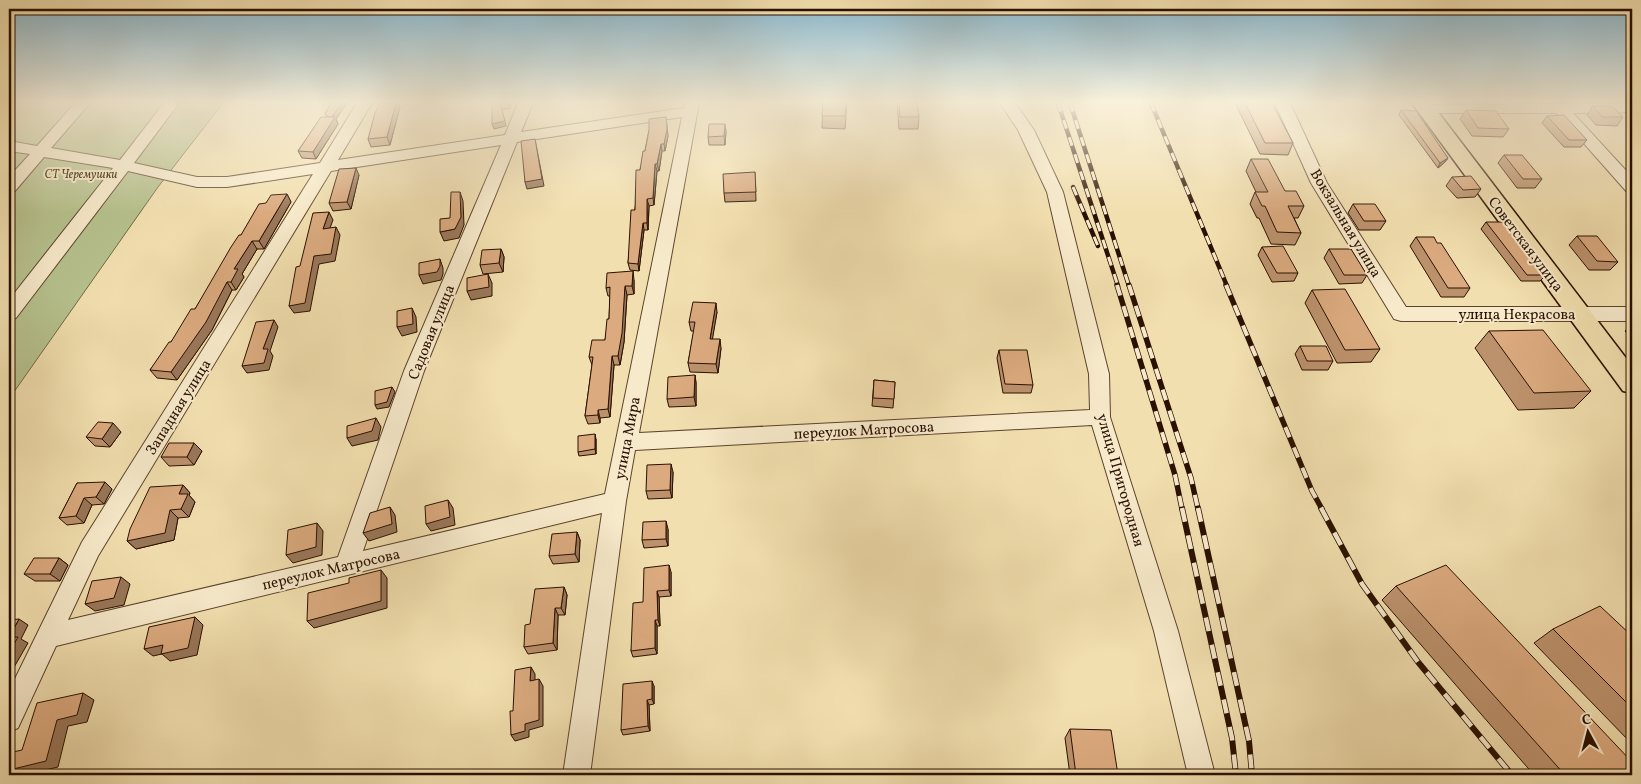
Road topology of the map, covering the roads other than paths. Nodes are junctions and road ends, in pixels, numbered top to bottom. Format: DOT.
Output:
graph roads {
  1 [pos="51,140"];
  2 [pos="144,140"];
  3 [pos="343,140"];
  4 [pos="502,140"];
  5 [pos="511,140"];
  6 [pos="686,140"];
  7 [pos="1030,140"];
  8 [pos="1299,140"];
  9 [pos="1448,140"];
  10 [pos="1589,140"];
  11 [pos="9,146"];
  12 [pos="41,151"];
  13 [pos="124,165"];
  14 [pos="327,166"];
  15 [pos="9,187"];
  16 [pos="1632,187"];
  17 [pos="9,313"];
  18 [pos="1401,314"];
  19 [pos="1579,314"];
  20 [pos="1632,314"];
  21 [pos="1632,384"];
  22 [pos="1100,417"];
  23 [pos="627,442"];
  24 [pos="615,501"];
  25 [pos="346,566"];
  26 [pos="47,637"];
  27 [pos="9,719"];
  28 [pos="577,775"];
  29 [pos="1202,775"];
  1 -- 12 [label="street"];
  2 -- 13 [label="street"];
  3 -- 14 [label="street, Западная улица"];
  4 -- 14 [label="street"];
  5 -- 25 [label="street, Садовая улица"];
  6 -- 23 [label="street, улица Мира"];
  7 -- 22 [label="street, улица Пригородная"];
  8 -- 18 [label="street, Вокзальная улица"];
  9 -- 19 [label="main road, Советская улица"];
  10 -- 16 [label="street"];
  11 -- 12 [label="street"];
  12 -- 13 [label="street"];
  12 -- 15 [label="street"];
  13 -- 14 [label="street"];
  13 -- 17 [label="street"];
  14 -- 26 [label="street, Западная улица"];
  18 -- 19 [label="street, улица Некрасова"];
  19 -- 20 [label="street, улица Некрасова"];
  19 -- 21 [label="main road, Советская улица"];
  22 -- 23 [label="street, переулок Матросова"];
  22 -- 29 [label="street, улица Пригородная"];
  23 -- 24 [label="street, улица Мира"];
  24 -- 25 [label="street, переулок Матросова"];
  24 -- 28 [label="street, улица Мира"];
  25 -- 26 [label="street, переулок Матросова"];
  26 -- 27 [label="street, Западная улица"];
}
